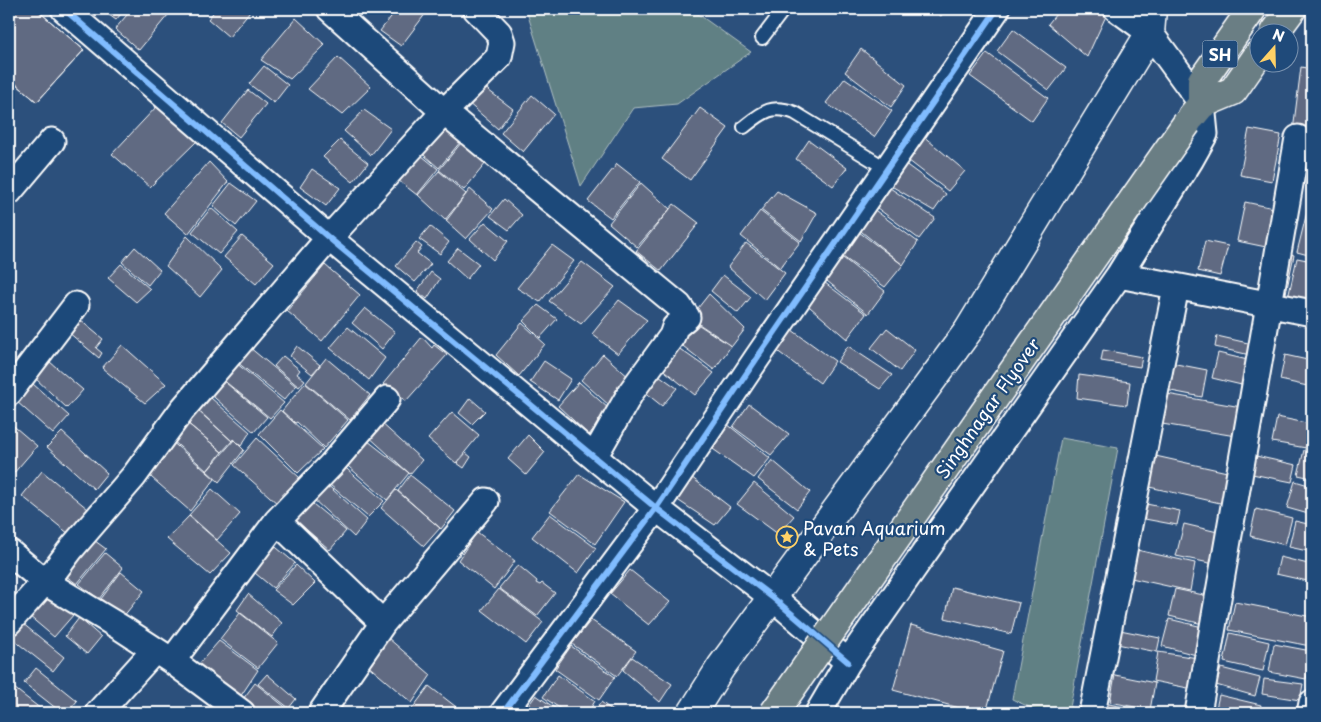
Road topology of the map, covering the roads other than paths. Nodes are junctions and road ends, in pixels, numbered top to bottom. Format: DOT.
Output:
graph roads {
  1 [pos="64,9"];
  2 [pos="330,9"];
  3 [pos="476,9"];
  4 [pos="784,9"];
  5 [pos="997,9"];
  6 [pos="1118,9"];
  7 [pos="1252,9"];
  8 [pos="1292,9"];
  9 [pos="1151,21"];
  10 [pos="1282,22"];
  11 [pos="762,38"];
  12 [pos="1248,69"];
  13 [pos="444,112"];
  14 [pos="1195,114"];
  15 [pos="744,127"];
  16 [pos="1298,138"];
  17 [pos="52,140"];
  18 [pos="887,169"];
  19 [pos="9,192"];
  20 [pos="329,238"];
  21 [pos="1119,275"];
  22 [pos="1176,287"];
  23 [pos="1269,305"];
  24 [pos="76,306"];
  25 [pos="1312,313"];
  26 [pos="9,394"];
  27 [pos="387,399"];
  28 [pos="594,457"];
  29 [pos="486,501"];
  30 [pos="656,508"];
  31 [pos="277,521"];
  32 [pos="9,552"];
  33 [pos="44,582"];
  34 [pos="772,597"];
  35 [pos="9,622"];
  36 [pos="383,623"];
  37 [pos="163,656"];
  38 [pos="848,662"];
  39 [pos="1312,703"];
  40 [pos="98,713"];
  41 [pos="242,713"];
  42 [pos="321,713"];
  43 [pos="503,713"];
  44 [pos="692,713"];
  45 [pos="774,713"];
  46 [pos="818,713"];
  47 [pos="1092,713"];
  48 [pos="1198,713"];
  49 [pos="1310,713"];
  1 -- 20 [label="street"];
  2 -- 13 [label="street"];
  3 -- 13 [label="street"];
  4 -- 11 [label="lane"];
  5 -- 18 [label="street"];
  6 -- 9 [label="street"];
  7 -- 14 [label="main road, SH"];
  8 -- 10 [label="main road"];
  9 -- 14 [label="street"];
  9 -- 34 [label="street"];
  12 -- 14 [label="main road, SH"];
  13 -- 20 [label="street"];
  13 -- 28 [label="street"];
  14 -- 21 [label="street"];
  14 -- 45 [label="main road, Singhnagar Flyover, bridge"];
  15 -- 18 [label="lane"];
  16 -- 23 [label="street"];
  17 -- 19 [label="street"];
  18 -- 30 [label="street"];
  20 -- 28 [label="street"];
  20 -- 33 [label="street"];
  21 -- 22 [label="street"];
  21 -- 38 [label="street"];
  22 -- 23 [label="street"];
  22 -- 47 [label="street"];
  23 -- 25 [label="street"];
  23 -- 48 [label="street"];
  24 -- 26 [label="street"];
  27 -- 31 [label="street"];
  28 -- 30 [label="street"];
  29 -- 36 [label="street"];
  30 -- 34 [label="street"];
  30 -- 43 [label="street"];
  31 -- 36 [label="street"];
  31 -- 37 [label="street"];
  32 -- 33 [label="street"];
  33 -- 35 [label="street"];
  33 -- 37 [label="street"];
  34 -- 38 [label="street"];
  34 -- 44 [label="street"];
  36 -- 42 [label="street"];
  37 -- 40 [label="street"];
  37 -- 41 [label="street"];
  38 -- 46 [label="street"];
  39 -- 49 [label="street"];
}
